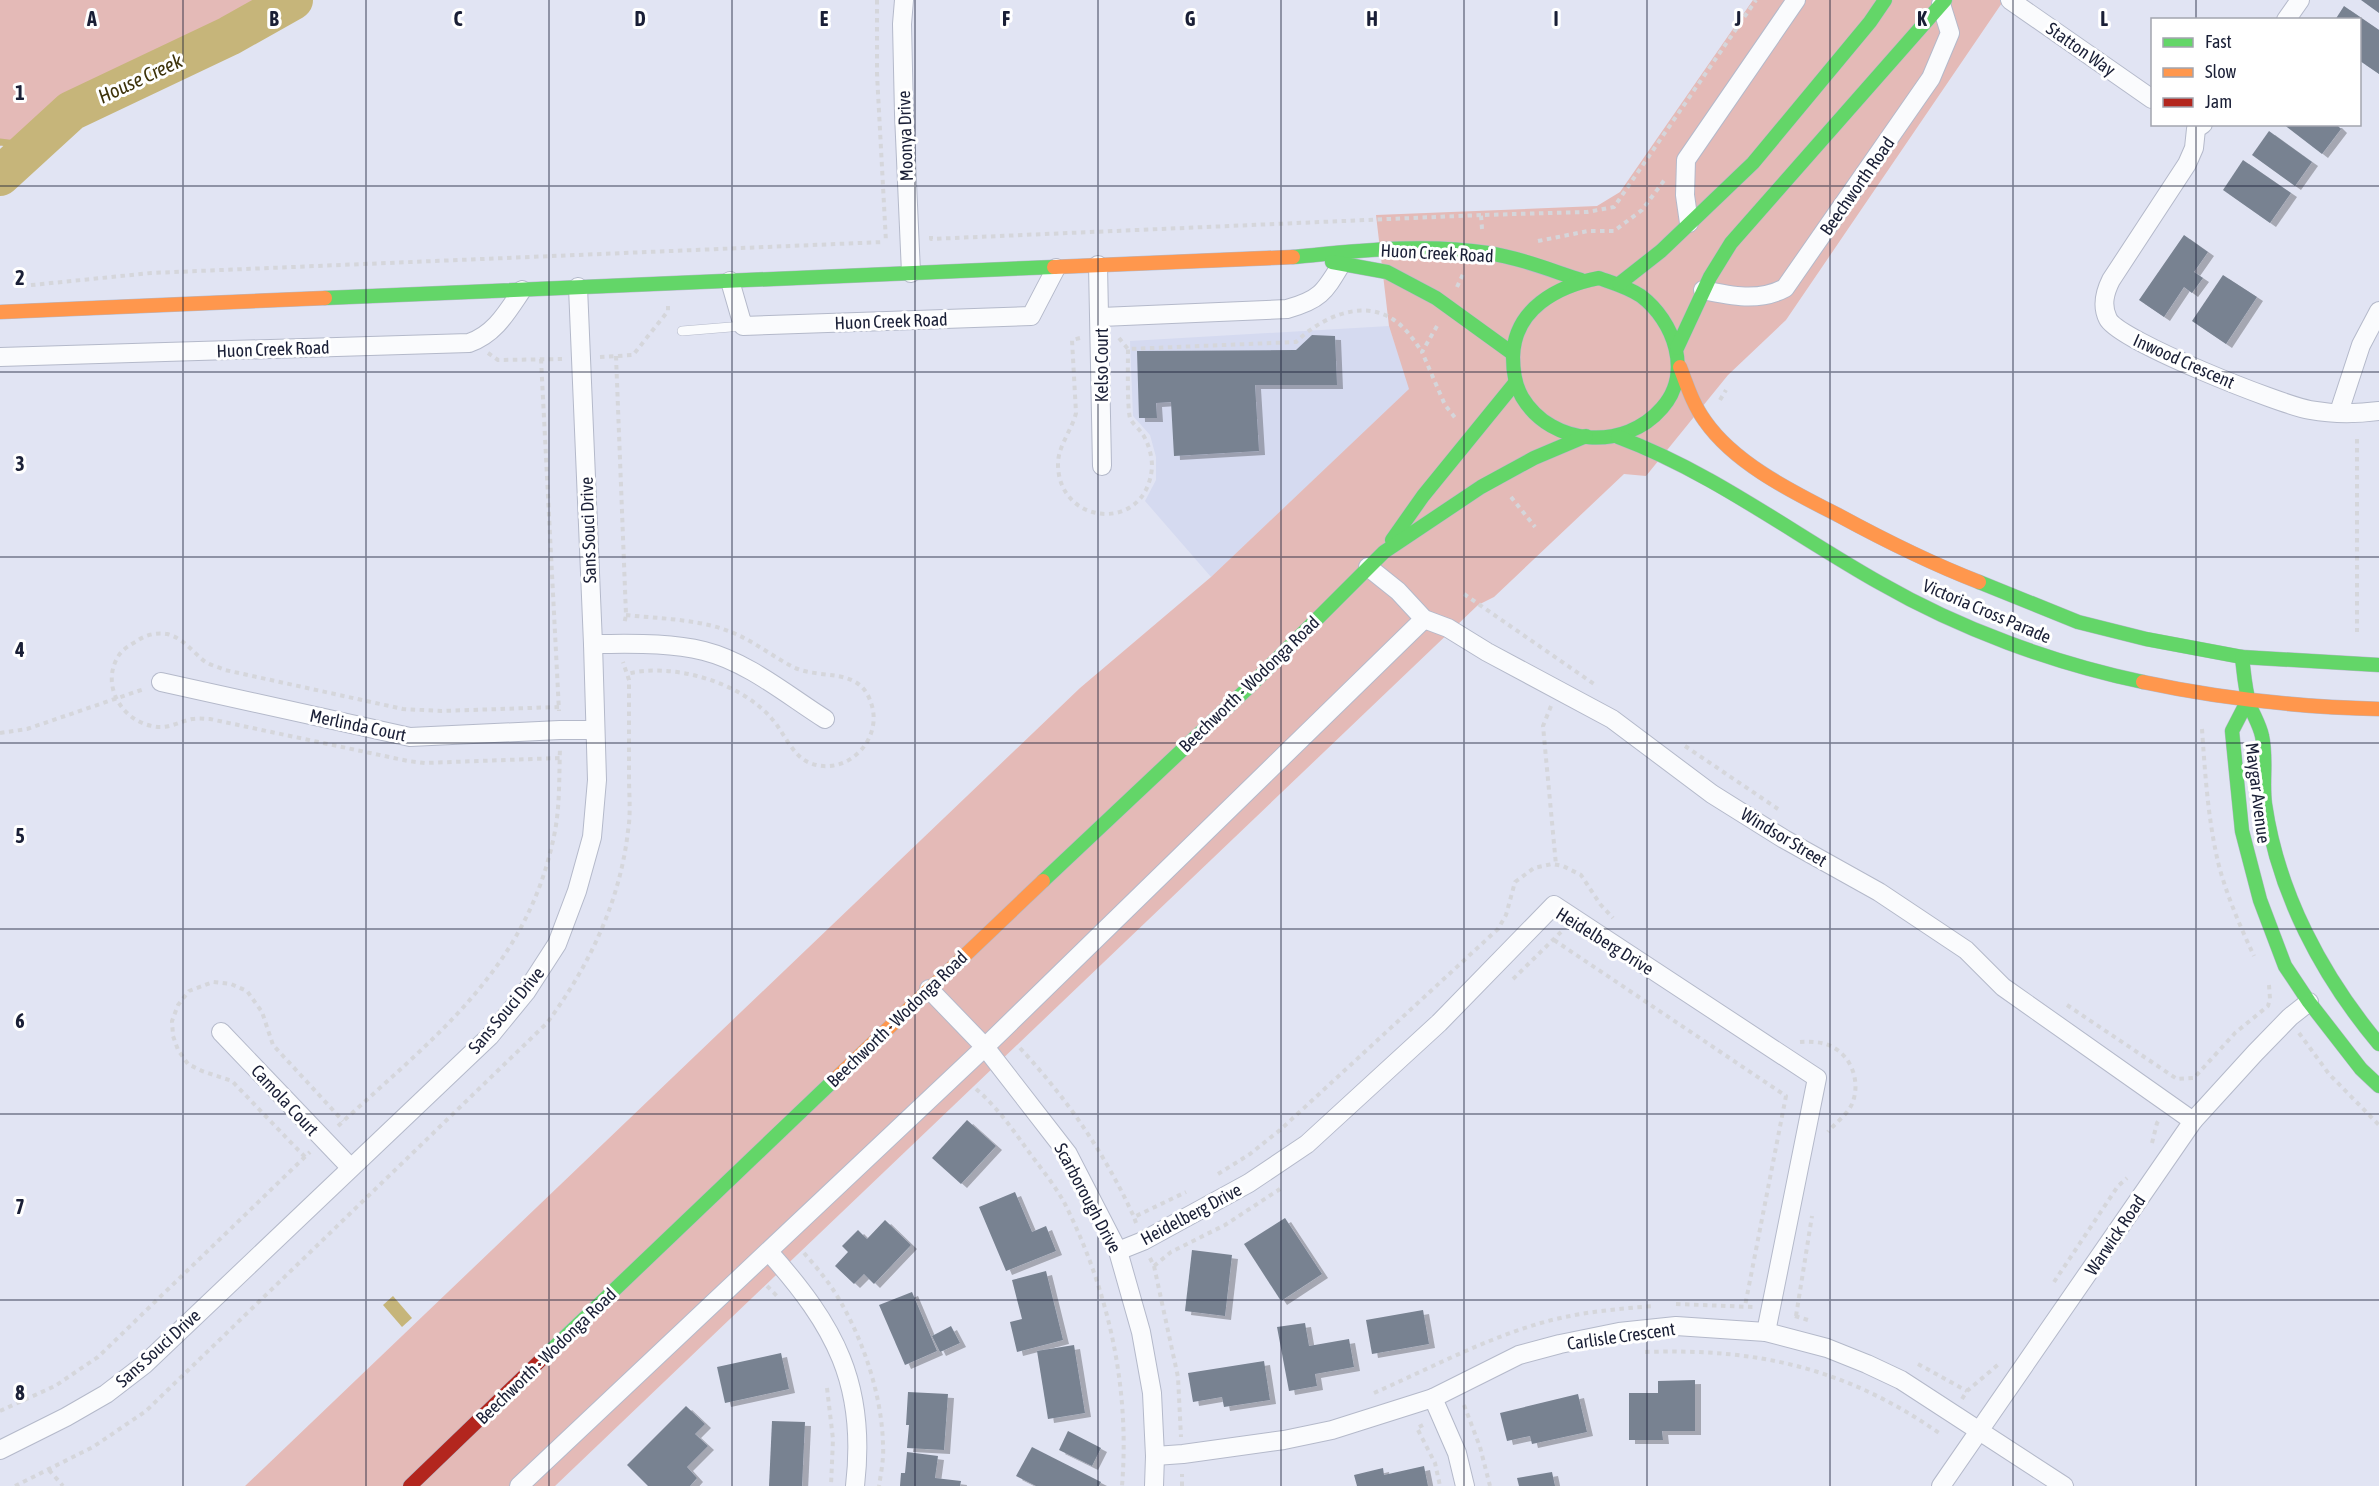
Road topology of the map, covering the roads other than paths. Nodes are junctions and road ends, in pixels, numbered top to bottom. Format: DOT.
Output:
graph roads {
  1 [pos="904,0"];
  2 [pos="1796,0"];
  3 [pos="1885,0"];
  4 [pos="2010,0"];
  5 [pos="2300,0"];
  6 [pos="1943,2"];
  7 [pos="2287,18"];
  8 [pos="2151,98"];
  9 [pos="2196,126"];
  10 [pos="1689,223"];
  11 [pos="1289,258"];
  12 [pos="1342,263"];
  13 [pos="1098,265"];
  14 [pos="1056,268"];
  15 [pos="911,273"];
  16 [pos="1581,280"];
  17 [pos="730,281"];
  18 [pos="1618,284"];
  19 [pos="578,287"];
  20 [pos="522,290"];
  21 [pos="1703,290"];
  22 [pos="2379,311"];
  23 [pos="0,312"];
  24 [pos="1101,317"];
  25 [pos="743,326"];
  26 [pos="682,331"];
  27 [pos="1677,348"];
  28 [pos="1512,353"];
  29 [pos="0,357"];
  30 [pos="1680,367"];
  31 [pos="1515,383"];
  32 [pos="2379,411"];
  33 [pos="2339,412"];
  34 [pos="1586,436"];
  35 [pos="1618,437"];
  36 [pos="1102,466"];
  37 [pos="1384,552"];
  38 [pos="1368,567"];
  39 [pos="1424,619"];
  40 [pos="593,644"];
  41 [pos="2242,657"];
  42 [pos="2379,666"];
  43 [pos="161,682"];
  44 [pos="2248,700"];
  45 [pos="2379,709"];
  46 [pos="825,719"];
  47 [pos="594,730"];
  48 [pos="928,989"];
  49 [pos="2322,995"];
  50 [pos="221,1032"];
  51 [pos="2379,1044"];
  52 [pos="985,1047"];
  53 [pos="2379,1086"];
  54 [pos="2193,1120"];
  55 [pos="350,1167"];
  56 [pos="1119,1251"];
  57 [pos="769,1252"];
  58 [pos="1766,1332"];
  59 [pos="1434,1398"];
  60 [pos="1981,1430"];
  61 [pos="0,1450"];
  62 [pos="1155,1455"];
  63 [pos="410,1486"];
  64 [pos="519,1486"];
  65 [pos="855,1486"];
  66 [pos="1154,1486"];
  67 [pos="1465,1486"];
  68 [pos="1941,1486"];
  69 [pos="2064,1486"];
  1 -- 15 [label="street, Moonya Drive"];
  2 -- 10 [label="street"];
  3 -- 10 [label="main road"];
  4 -- 8 [label="street, Statton Way"];
  5 -- 7 [label="street"];
  6 -- 21 [label="main road, Beechworth Road"];
  6 -- 21 [label="street, Beechworth Road"];
  9 -- 33 [label="street, Inwood Crescent"];
  10 -- 18 [label="main road"];
  11 -- 12 [label="main road, Huon Creek Road"];
  11 -- 13 [label="main road, Huon Creek Road"];
  11 -- 16 [label="main road, Huon Creek Road"];
  12 -- 24 [label="street"];
  12 -- 28 [label="main road, Huon Creek Road"];
  13 -- 14 [label="main road, Huon Creek Road"];
  13 -- 24 [label="street, Kelso Court"];
  14 -- 15 [label="main road, Huon Creek Road"];
  14 -- 25 [label="street, Huon Creek Road"];
  15 -- 17 [label="main road, Huon Creek Road"];
  16 -- 18 [label="main road"];
  16 -- 28 [label="main road"];
  17 -- 19 [label="main road, Huon Creek Road"];
  17 -- 25 [label="street"];
  18 -- 27 [label="main road"];
  19 -- 20 [label="main road, Huon Creek Road"];
  19 -- 40 [label="street, Sans Souci Drive"];
  20 -- 23 [label="main road, Huon Creek Road"];
  20 -- 29 [label="street, Huon Creek Road"];
  21 -- 27 [label="main road, Beechworth Road"];
  22 -- 33 [label="street"];
  24 -- 36 [label="street, Kelso Court"];
  25 -- 26 [label="lane"];
  27 -- 30 [label="main road"];
  28 -- 31 [label="main road"];
  30 -- 35 [label="main road"];
  30 -- 41 [label="main road, Victoria Cross Parade"];
  31 -- 34 [label="main road"];
  31 -- 37 [label="main road, Beechworth - Wodonga Road"];
  32 -- 33 [label="street, Inwood Crescent"];
  34 -- 35 [label="main road"];
  34 -- 37 [label="main road, Beechworth - Wodonga Road"];
  35 -- 44 [label="main road, Victoria Cross Parade"];
  37 -- 38 [label="main road, Beechworth - Wodonga Road"];
  38 -- 39 [label="street, Windsor Street"];
  38 -- 48 [label="main road, Beechworth - Wodonga Road"];
  39 -- 52 [label="street"];
  39 -- 54 [label="street, Windsor Street"];
  40 -- 46 [label="street"];
  40 -- 47 [label="street, Sans Souci Drive"];
  41 -- 42 [label="main road, Victoria Cross Parade"];
  41 -- 44 [label="main road"];
  43 -- 47 [label="street, Merlinda Court"];
  44 -- 45 [label="main road, Victoria Cross Parade"];
  44 -- 49 [label="main road, Maygar Avenue"];
  44 -- 49 [label="main road, Maygar Avenue"];
  47 -- 55 [label="street, Sans Souci Drive"];
  48 -- 52 [label="street, Scarborough Drive"];
  48 -- 63 [label="main road, Beechworth - Wodonga Road"];
  49 -- 51 [label="main road, Maygar Avenue"];
  49 -- 53 [label="main road, Maygar Avenue"];
  49 -- 54 [label="street, Warwick Road"];
  50 -- 55 [label="street, Camola Court"];
  52 -- 56 [label="street, Scarborough Drive"];
  52 -- 57 [label="street"];
  54 -- 60 [label="street, Warwick Road"];
  55 -- 61 [label="street, Sans Souci Drive"];
  56 -- 58 [label="street, Heidelberg Drive"];
  56 -- 62 [label="street, Scarborough Drive"];
  57 -- 64 [label="street"];
  57 -- 65 [label="street"];
  58 -- 59 [label="street, Carlisle Crescent"];
  58 -- 60 [label="street, Carlisle Crescent"];
  59 -- 62 [label="street, Carlisle Crescent"];
  59 -- 67 [label="street"];
  60 -- 68 [label="street, Warwick Road"];
  60 -- 69 [label="street, Carlisle Crescent"];
  62 -- 66 [label="street, Scarborough Drive"];
}
